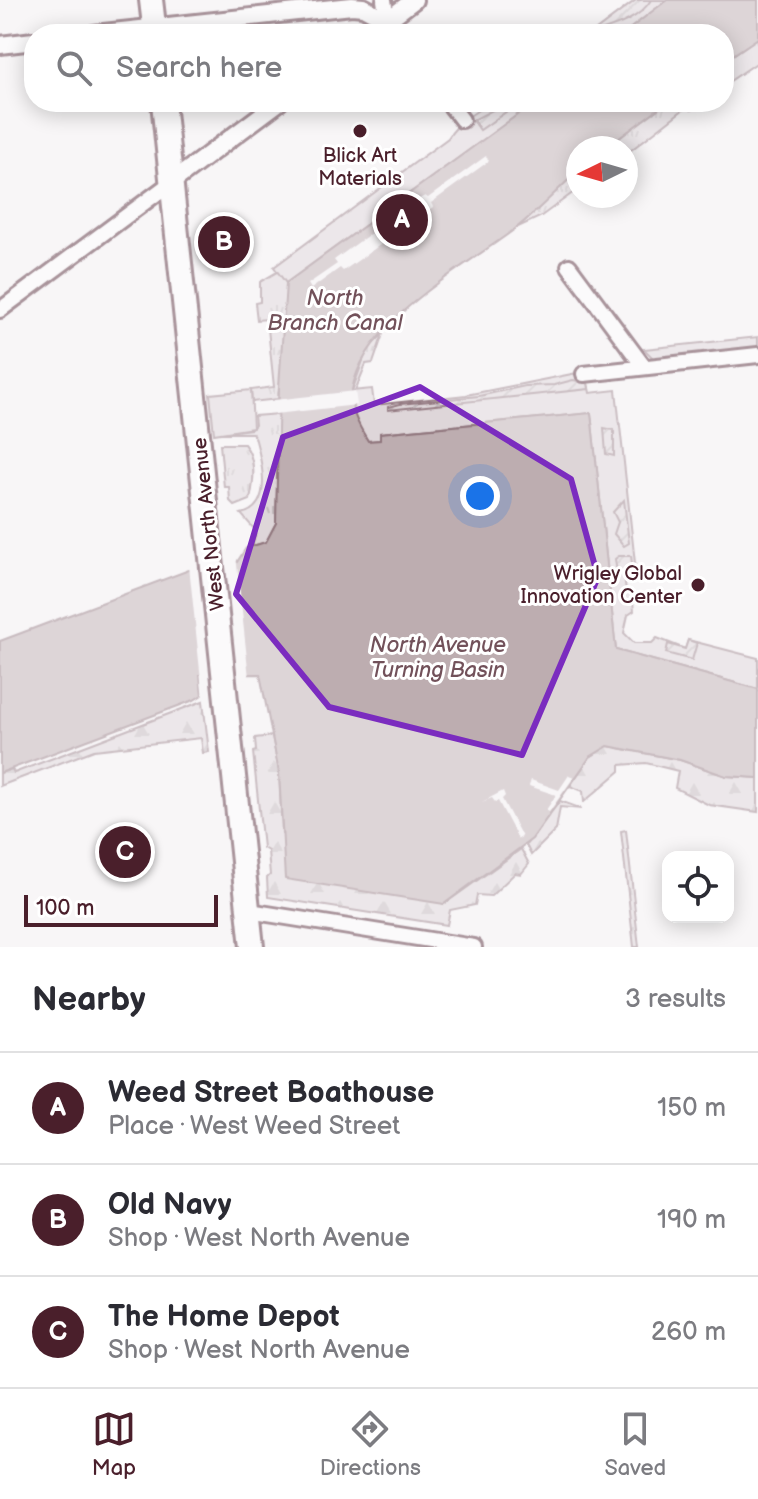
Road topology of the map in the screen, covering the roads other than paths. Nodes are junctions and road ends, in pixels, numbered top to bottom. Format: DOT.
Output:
graph roads {
  1 [pos="151,0"];
  2 [pos="384,0"];
  3 [pos="414,0"];
  4 [pos="154,24"];
  5 [pos="210,24"];
  6 [pos="388,24"];
  7 [pos="391,24"];
  8 [pos="394,24"];
  9 [pos="24,42"];
  10 [pos="0,45"];
  11 [pos="164,112"];
  12 [pos="266,112"];
  13 [pos="456,112"];
  14 [pos="462,120"];
  15 [pos="172,182"];
  16 [pos="569,266"];
  17 [pos="0,310"];
  18 [pos="758,355"];
  19 [pos="644,367"];
  20 [pos="584,374"];
  21 [pos="249,911"];
  22 [pos="252,947"];
  23 [pos="474,947"];
  1 -- 4 [label="main road"];
  2 -- 7 [label="street"];
  3 -- 8 [label="street"];
  5 -- 6 [label="street"];
  9 -- 10 [label="street"];
  11 -- 15 [label="main road, West North Avenue"];
  12 -- 15 [label="street"];
  13 -- 14 [label="street"];
  15 -- 17 [label="street"];
  15 -- 21 [label="main road, West North Avenue"];
  16 -- 19 [label="street"];
  18 -- 19 [label="street"];
  19 -- 20 [label="street"];
  21 -- 22 [label="main road, West North Avenue"];
  21 -- 23 [label="street"];
}
